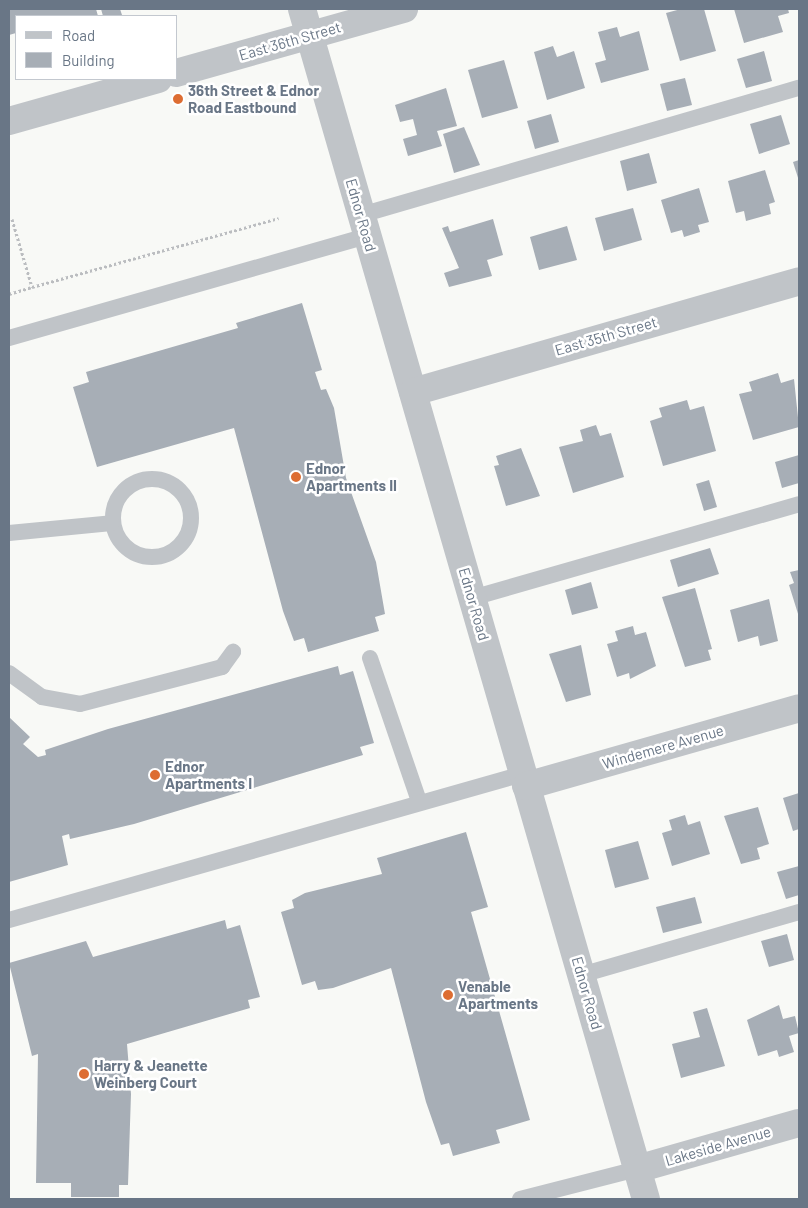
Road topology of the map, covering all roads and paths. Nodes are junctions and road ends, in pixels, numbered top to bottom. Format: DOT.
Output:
graph roads {
  1 [pos="302,9"];
  2 [pos="404,9"];
  3 [pos="309,36"];
  4 [pos="178,73"];
  5 [pos="154,80"];
  6 [pos="799,88"];
  7 [pos="9,121"];
  8 [pos="279,218"];
  9 [pos="12,219"];
  10 [pos="364,225"];
  11 [pos="799,281"];
  12 [pos="32,287"];
  13 [pos="9,294"];
  14 [pos="9,338"];
  15 [pos="413,392"];
  16 [pos="799,504"];
  17 [pos="112,523"];
  18 [pos="9,533"];
  19 [pos="472,598"];
  20 [pos="233,652"];
  21 [pos="370,658"];
  22 [pos="9,673"];
  23 [pos="799,708"];
  24 [pos="525,780"];
  25 [pos="419,801"];
  26 [pos="799,912"];
  27 [pos="9,920"];
  28 [pos="581,974"];
  29 [pos="799,1123"];
  30 [pos="638,1169"];
  31 [pos="520,1199"];
  32 [pos="646,1199"];
  1 -- 3 [label="street, Ednor Road"];
  2 -- 3 [label="street, East 36th Street"];
  3 -- 4 [label="street, East 36th Street"];
  3 -- 10 [label="street, Ednor Road"];
  5 -- 7 [label="street"];
  6 -- 10 [label="lane"];
  8 -- 12 [label="path"];
  9 -- 12 [label="path"];
  10 -- 14 [label="lane"];
  10 -- 15 [label="street, Ednor Road"];
  11 -- 15 [label="street, East 35th Street"];
  12 -- 13 [label="path"];
  15 -- 19 [label="street, Ednor Road"];
  16 -- 19 [label="lane"];
  17 -- 17 [label="lane"];
  17 -- 18 [label="lane"];
  19 -- 24 [label="street, Ednor Road"];
  20 -- 22 [label="lane"];
  21 -- 25 [label="lane"];
  23 -- 24 [label="street, Windemere Avenue"];
  24 -- 25 [label="lane"];
  24 -- 28 [label="street, Ednor Road"];
  25 -- 27 [label="lane"];
  26 -- 28 [label="lane"];
  28 -- 30 [label="street, Ednor Road"];
  29 -- 30 [label="street, Lakeside Avenue"];
  30 -- 31 [label="lane"];
  30 -- 32 [label="street, Ednor Road"];
}
